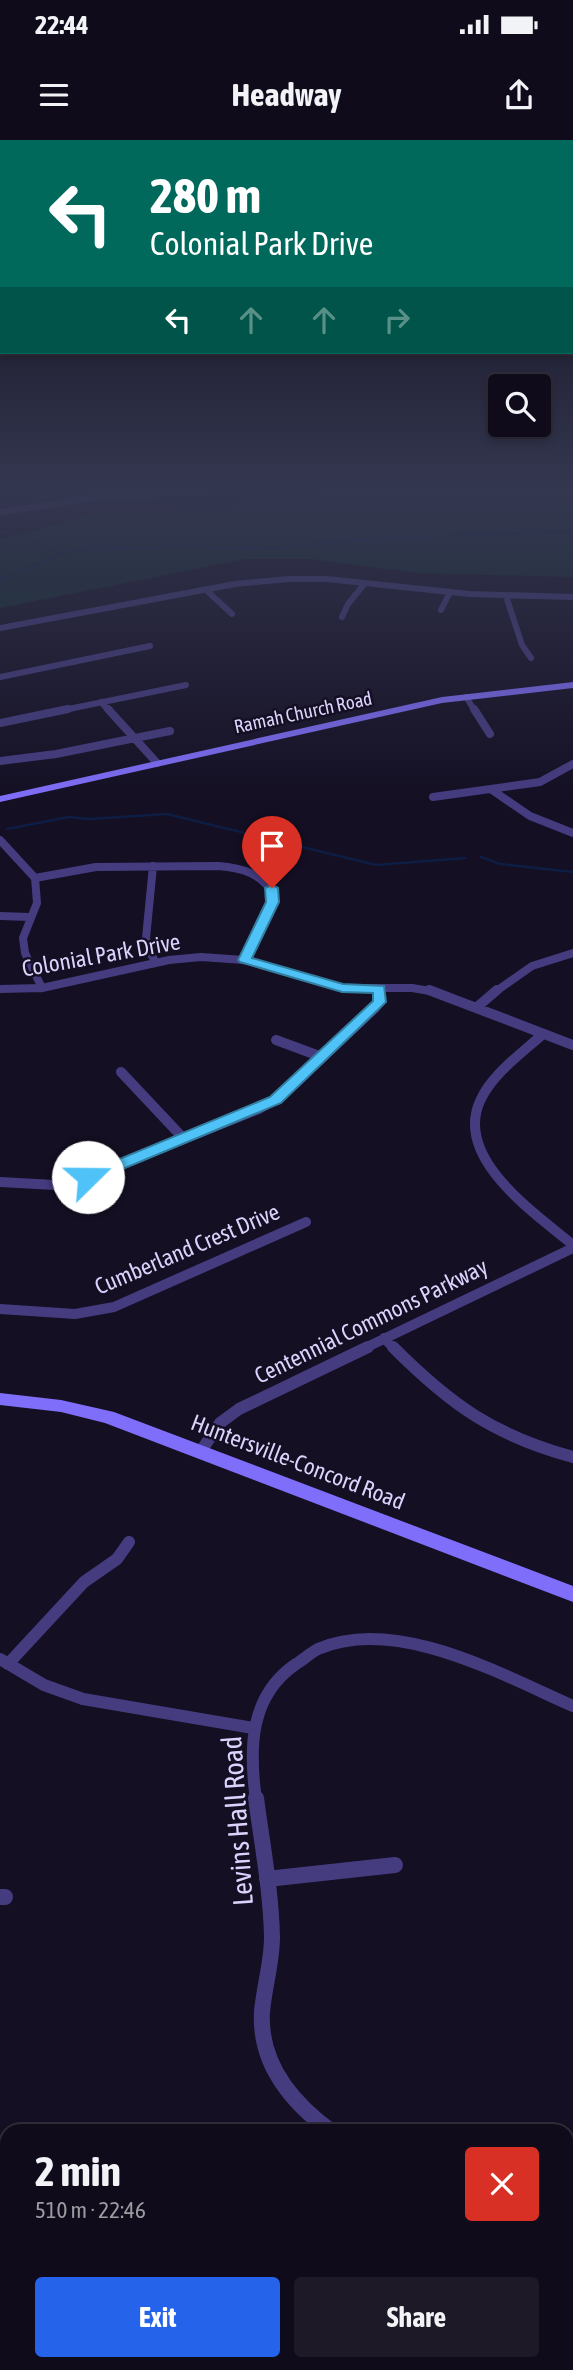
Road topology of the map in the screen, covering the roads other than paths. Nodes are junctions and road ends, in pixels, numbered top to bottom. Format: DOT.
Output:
graph roads {
  1 [pos="195,592"];
  2 [pos="208,592"];
  3 [pos="358,592"];
  4 [pos="450,592"];
  5 [pos="506,596"];
  6 [pos="573,597"];
  7 [pos="441,610"];
  8 [pos="232,614"];
  9 [pos="342,617"];
  10 [pos="0,628"];
  11 [pos="150,646"];
  12 [pos="531,658"];
  13 [pos="0,677"];
  14 [pos="186,684"];
  15 [pos="573,685"];
  16 [pos="466,697"];
  17 [pos="101,702"];
  18 [pos="0,723"];
  19 [pos="170,731"];
  20 [pos="490,734"];
  21 [pos="133,738"];
  22 [pos="0,761"];
  23 [pos="157,763"];
  24 [pos="571,768"];
  25 [pos="492,790"];
  26 [pos="0,797"];
  27 [pos="433,797"];
  28 [pos="573,833"];
  29 [pos="0,840"];
  30 [pos="153,866"];
  31 [pos="36,878"];
  32 [pos="0,916"];
  33 [pos="29,917"];
  34 [pos="573,953"];
  35 [pos="244,960"];
  36 [pos="156,963"];
  37 [pos="42,988"];
  38 [pos="0,989"];
  39 [pos="380,989"];
  40 [pos="476,1008"];
  41 [pos="543,1034"];
  42 [pos="276,1040"];
  43 [pos="573,1045"];
  44 [pos="322,1057"];
  45 [pos="121,1072"];
  46 [pos="184,1139"];
  47 [pos="0,1182"];
  48 [pos="306,1222"];
  49 [pos="573,1246"];
  50 [pos="0,1309"];
  51 [pos="384,1338"];
  52 [pos="0,1399"];
  53 [pos="201,1451"];
  54 [pos="573,1457"];
  55 [pos="129,1542"];
  56 [pos="573,1594"];
  57 [pos="4,1662"];
  58 [pos="573,1706"];
  59 [pos="253,1728"];
  60 [pos="395,1866"];
  61 [pos="268,1879"];
  62 [pos="320,2124"];
  1 -- 10 [label="street"];
  2 -- 8 [label="street"];
  3 -- 9 [label="street"];
  4 -- 5 [label="street"];
  4 -- 7 [label="street"];
  5 -- 6 [label="street"];
  5 -- 12 [label="street"];
  11 -- 13 [label="street"];
  14 -- 17 [label="street"];
  15 -- 16 [label="main road, Ramah Church Road"];
  16 -- 20 [label="street"];
  16 -- 23 [label="main road, Ramah Church Road"];
  17 -- 18 [label="street"];
  17 -- 21 [label="street"];
  19 -- 21 [label="street"];
  21 -- 22 [label="street"];
  21 -- 23 [label="street"];
  23 -- 26 [label="main road, Ramah Church Road"];
  24 -- 25 [label="street"];
  25 -- 27 [label="street"];
  25 -- 28 [label="street"];
  29 -- 31 [label="street"];
  30 -- 31 [label="street"];
  30 -- 35 [label="street"];
  30 -- 36 [label="street"];
  31 -- 33 [label="street"];
  32 -- 33 [label="street"];
  33 -- 37 [label="street"];
  34 -- 40 [label="street"];
  35 -- 36 [label="street, Colonial Park Drive"];
  35 -- 39 [label="street, Colonial Park Drive"];
  36 -- 37 [label="street, Colonial Park Drive"];
  37 -- 38 [label="street, Colonial Park Drive"];
  39 -- 40 [label="street, Colonial Park Drive"];
  39 -- 44 [label="street"];
  40 -- 41 [label="street, Colonial Park Drive"];
  41 -- 43 [label="street, Colonial Park Drive"];
  41 -- 49 [label="street"];
  42 -- 44 [label="street"];
  44 -- 46 [label="street"];
  45 -- 46 [label="street"];
  46 -- 47 [label="street"];
  48 -- 50 [label="street, Cumberland Crest Drive"];
  49 -- 51 [label="street, Centennial Commons Parkway"];
  51 -- 53 [label="street, Centennial Commons Parkway"];
  51 -- 54 [label="street"];
  52 -- 53 [label="main road, Huntersville-Concord Road"];
  53 -- 56 [label="main road, Huntersville-Concord Road"];
  55 -- 57 [label="street"];
  57 -- 59 [label="street"];
  58 -- 59 [label="street, Levins Hall Road"];
  59 -- 61 [label="street, Levins Hall Road"];
  60 -- 61 [label="street"];
  61 -- 62 [label="street, Levins Hall Road"];
}
